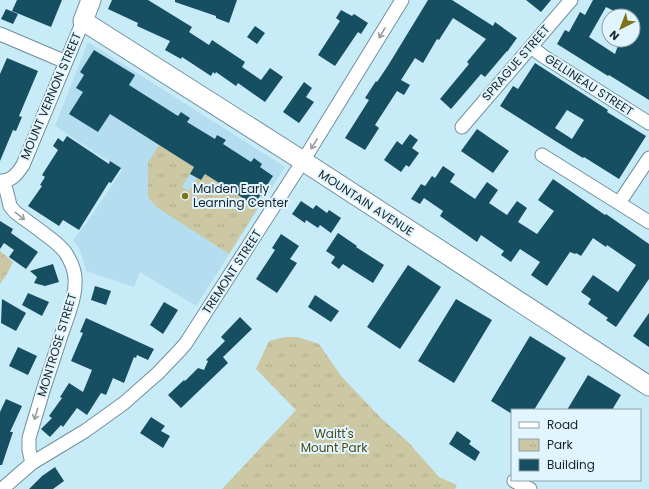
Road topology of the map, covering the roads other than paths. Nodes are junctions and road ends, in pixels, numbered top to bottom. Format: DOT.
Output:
graph roads {
  1 [pos="91,0"];
  2 [pos="402,0"];
  3 [pos="571,0"];
  4 [pos="82,21"];
  5 [pos="0,34"];
  6 [pos="531,47"];
  7 [pos="66,62"];
  8 [pos="649,123"];
  9 [pos="462,127"];
  10 [pos="542,156"];
  11 [pos="303,161"];
  12 [pos="647,164"];
  13 [pos="2,182"];
  14 [pos="619,203"];
  15 [pos="649,222"];
  16 [pos="649,386"];
  17 [pos="32,464"];
  18 [pos="514,481"];
  19 [pos="2,489"];
  20 [pos="530,489"];
  1 -- 4 [label="street, MOUNT VERNON STREET"];
  2 -- 11 [label="street, TREMONT STREET, one-way"];
  3 -- 6 [label="street, SPRAGUE STREET"];
  4 -- 7 [label="street, MOUNT VERNON STREET"];
  4 -- 11 [label="street, MOUNTAIN AVENUE"];
  5 -- 7 [label="street"];
  6 -- 8 [label="street, GELLINEAU STREET"];
  6 -- 9 [label="street, SPRAGUE STREET"];
  7 -- 13 [label="street, MOUNT VERNON STREET"];
  10 -- 14 [label="street"];
  11 -- 16 [label="street, MOUNTAIN AVENUE"];
  11 -- 17 [label="street, TREMONT STREET"];
  12 -- 14 [label="street"];
  13 -- 17 [label="street, MONTROSE STREET, one-way"];
  14 -- 15 [label="street"];
  17 -- 19 [label="street, TREMONT STREET"];
  18 -- 20 [label="street"];
}
